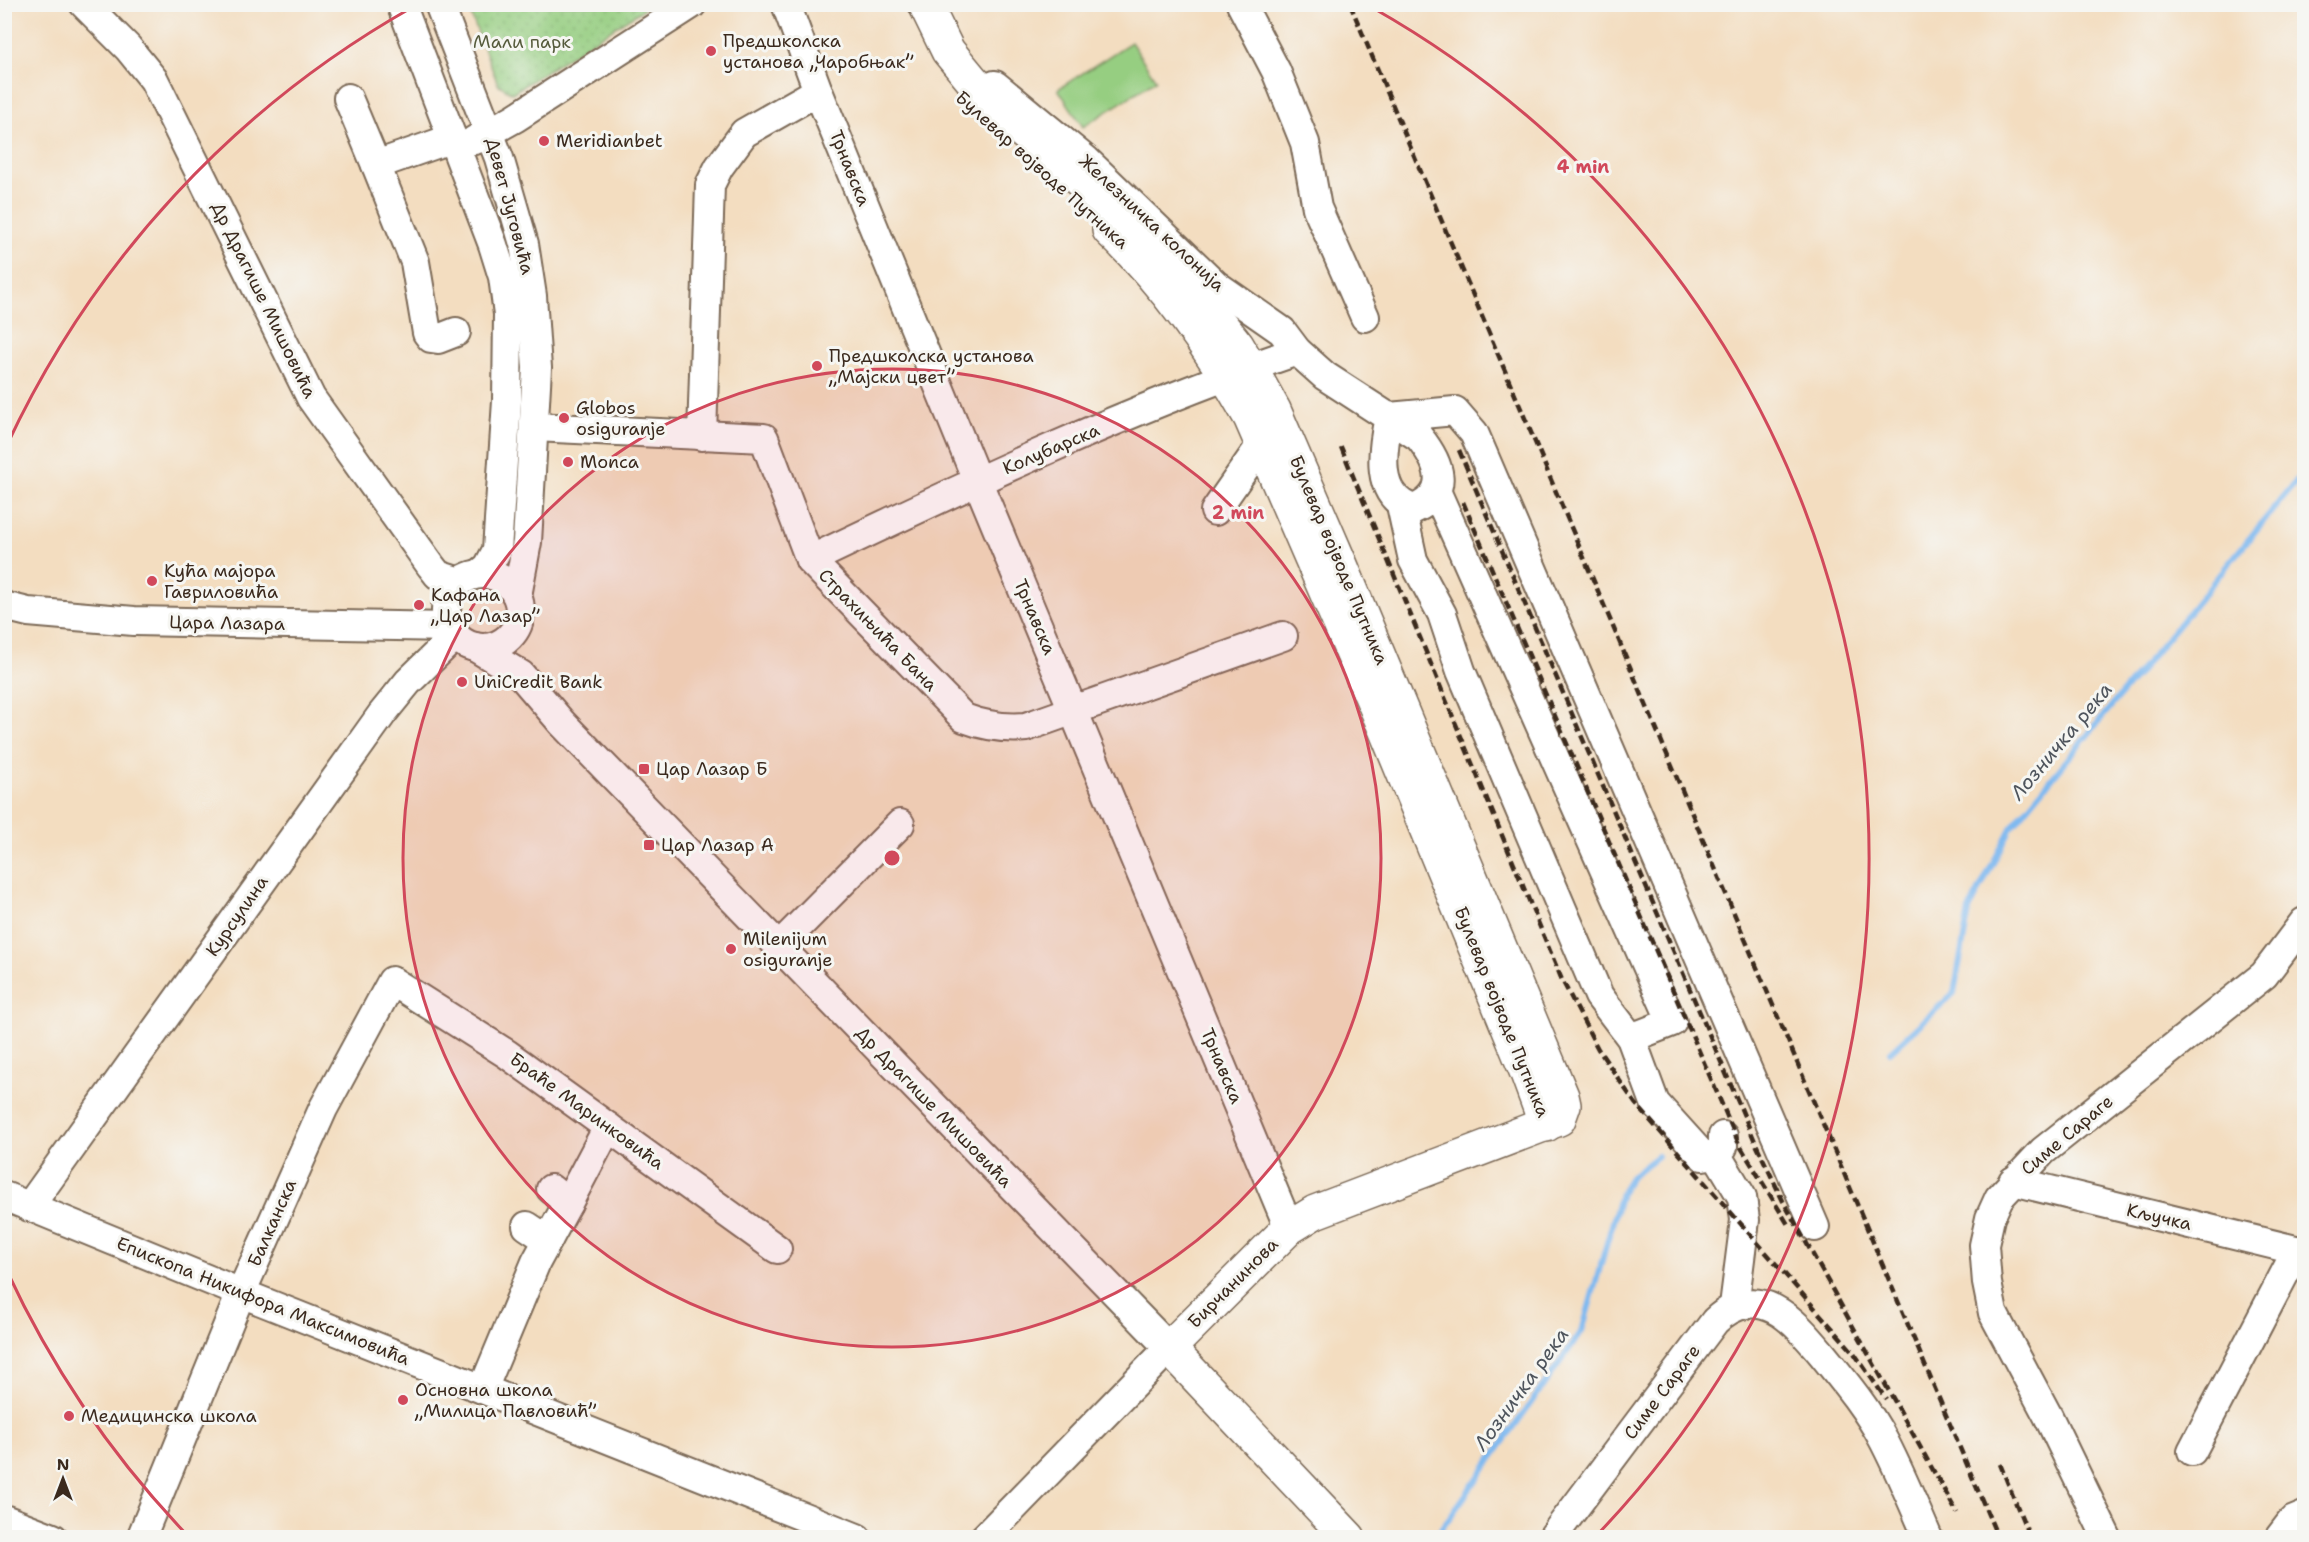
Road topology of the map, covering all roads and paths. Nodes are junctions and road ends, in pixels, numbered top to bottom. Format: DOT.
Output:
graph roads {
  1 [pos="84,4"];
  2 [pos="401,4"];
  3 [pos="440,4"];
  4 [pos="692,4"];
  5 [pos="786,4"];
  6 [pos="908,4"];
  7 [pos="926,4"];
  8 [pos="939,4"];
  9 [pos="1240,4"];
  10 [pos="818,91"];
  11 [pos="348,98"];
  12 [pos="490,133"];
  13 [pos="455,144"];
  14 [pos="376,165"];
  15 [pos="1365,317"];
  16 [pos="456,332"];
  17 [pos="1297,351"];
  18 [pos="1238,371"];
  19 [pos="1389,417"];
  20 [pos="534,427"];
  21 [pos="702,436"];
  22 [pos="1261,445"];
  23 [pos="977,480"];
  24 [pos="1437,493"];
  25 [pos="1401,505"];
  26 [pos="1215,512"];
  27 [pos="810,560"];
  28 [pos="469,578"];
  29 [pos="518,596"];
  30 [pos="1484,600"];
  31 [pos="4,606"];
  32 [pos="1442,614"];
  33 [pos="515,628"];
  34 [pos="460,636"];
  35 [pos="1282,636"];
  36 [pos="521,675"];
  37 [pos="1074,712"];
  38 [pos="900,824"];
  39 [pos="2304,922"];
  40 [pos="779,946"];
  41 [pos="392,981"];
  42 [pos="1631,1038"];
  43 [pos="1546,1125"];
  44 [pos="608,1127"];
  45 [pos="2013,1181"];
  46 [pos="17,1201"];
  47 [pos="1815,1227"];
  48 [pos="1289,1228"];
  49 [pos="777,1249"];
  50 [pos="2301,1251"];
  51 [pos="241,1293"];
  52 [pos="1734,1306"];
  53 [pos="1169,1348"];
  54 [pos="483,1389"];
  55 [pos="2192,1451"];
  56 [pos="2304,1516"];
  57 [pos="4,1519"];
  58 [pos="53,1538"];
  59 [pos="141,1538"];
  60 [pos="857,1538"];
  61 [pos="984,1538"];
  62 [pos="1349,1538"];
  63 [pos="1552,1538"];
  64 [pos="1928,1538"];
  65 [pos="2107,1538"];
  66 [pos="2279,1538"];
  1 -- 28 [label="street, Др Драгише Мишовића"];
  2 -- 13 [label="street, Девет Југовића"];
  3 -- 12 [label="street, Девет Југовића"];
  4 -- 12 [label="street"];
  5 -- 10 [label="street, Трнавска"];
  6 -- 18 [label="main road, Булевар војводе Путника"];
  7 -- 18 [label="main road, Булевар војводе Путника"];
  8 -- 17 [label="street, Железничка колонија"];
  9 -- 15 [label="street"];
  10 -- 21 [label="street"];
  10 -- 23 [label="street, Трнавска"];
  11 -- 14 [label="street"];
  12 -- 13 [label="street"];
  12 -- 20 [label="street, Девет Југовића"];
  13 -- 14 [label="street"];
  13 -- 28 [label="street, Девет Југовића"];
  14 -- 16 [label="street"];
  17 -- 18 [label="street, Колубарска"];
  17 -- 19 [label="street, Железничка колонија"];
  18 -- 22 [label="main road, Булевар војводе Путника"];
  18 -- 23 [label="street, Колубарска"];
  18 -- 43 [label="main road, Булевар војводе Путника"];
  19 -- 24 [label="street, Железничка колонија"];
  19 -- 25 [label="street"];
  19 -- 47 [label="street"];
  20 -- 21 [label="street, Страхињића Бана"];
  20 -- 29 [label="street, Девет Југовића"];
  21 -- 27 [label="street, Страхињића Бана"];
  22 -- 26 [label="street"];
  22 -- 43 [label="main road, Булевар војводе Путника"];
  23 -- 27 [label="street, Колубарска"];
  23 -- 37 [label="street, Трнавска"];
  24 -- 25 [label="street"];
  24 -- 30 [label="street, Железничка колонија"];
  25 -- 32 [label="street"];
  27 -- 37 [label="street, Страхињића Бана"];
  28 -- 29 [label="street"];
  28 -- 34 [label="street"];
  29 -- 33 [label="street"];
  30 -- 32 [label="street"];
  30 -- 42 [label="street, Железничка колонија"];
  31 -- 34 [label="street, Цара Лазара"];
  32 -- 42 [label="street"];
  33 -- 34 [label="street"];
  33 -- 36 [label="street, Др Драгише Мишовића"];
  34 -- 36 [label="street, Др Драгише Мишовића"];
  34 -- 46 [label="street, Курсулина"];
  35 -- 37 [label="street, Страхињића Бана"];
  36 -- 40 [label="street, Др Драгише Мишовића"];
  37 -- 48 [label="street, Трнавска"];
  38 -- 40 [label="street"];
  39 -- 45 [label="street, Симе Сараге"];
  40 -- 53 [label="street, Др Драгише Мишовића"];
  41 -- 44 [label="street, Браће Маринковића"];
  41 -- 51 [label="street, Балканска"];
  42 -- 52 [label="street"];
  43 -- 48 [label="main road, Бирчанинова"];
  44 -- 49 [label="street, Браће Маринковића"];
  44 -- 54 [label="street"];
  45 -- 50 [label="street, Кључка"];
  45 -- 65 [label="street, Симе Сараге"];
  46 -- 51 [label="street, Епископа Никифора Максимовића"];
  48 -- 53 [label="main road, Бирчанинова"];
  50 -- 55 [label="street"];
  51 -- 54 [label="street, Епископа Никифора Максимовића"];
  51 -- 59 [label="street, Балканска"];
  52 -- 63 [label="street, Симе Сараге"];
  52 -- 64 [label="street"];
  53 -- 61 [label="street, Бирчанинова"];
  53 -- 62 [label="main road, Др Драгише Мишовића"];
  54 -- 60 [label="street, Епископа Никифора Максимовића"];
  56 -- 66 [label="street"];
  57 -- 58 [label="street"];
}
